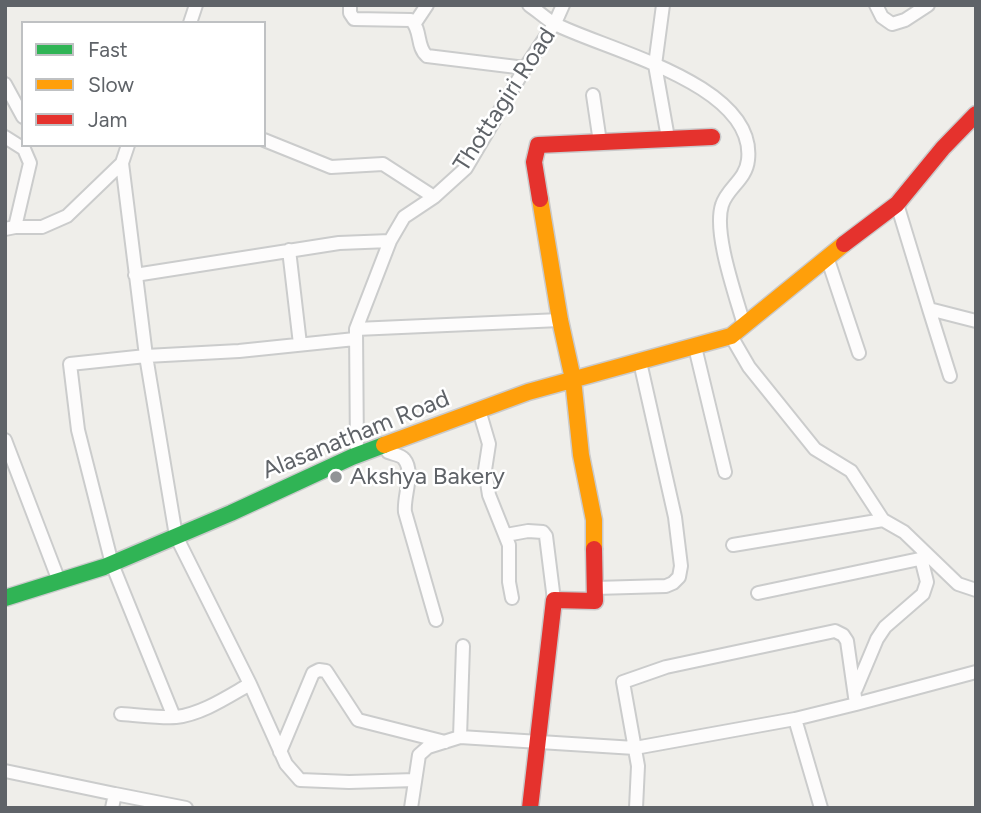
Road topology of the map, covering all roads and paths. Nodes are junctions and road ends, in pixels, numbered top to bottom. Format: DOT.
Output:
graph roads {
  1 [pos="350,5"];
  2 [pos="427,5"];
  3 [pos="529,5"];
  4 [pos="563,5"];
  5 [pos="663,5"];
  6 [pos="876,5"];
  7 [pos="928,5"];
  8 [pos="415,23"];
  9 [pos="555,23"];
  10 [pos="655,65"];
  11 [pos="525,68"];
  12 [pos="5,84"];
  13 [pos="593,95"];
  14 [pos="21,113"];
  15 [pos="976,114"];
  16 [pos="5,137"];
  17 [pos="712,137"];
  18 [pos="668,138"];
  19 [pos="266,141"];
  20 [pos="600,142"];
  21 [pos="127,147"];
  22 [pos="29,150"];
  23 [pos="122,163"];
  24 [pos="434,197"];
  25 [pos="897,204"];
  26 [pos="10,228"];
  27 [pos="390,241"];
  28 [pos="289,250"];
  29 [pos="827,257"];
  30 [pos="135,275"];
  31 [pos="929,309"];
  32 [pos="561,320"];
  33 [pos="976,321"];
  34 [pos="744,325"];
  35 [pos="356,334"];
  36 [pos="731,336"];
  37 [pos="300,344"];
  38 [pos="695,347"];
  39 [pos="859,353"];
  40 [pos="146,356"];
  41 [pos="640,362"];
  42 [pos="950,376"];
  43 [pos="573,379"];
  44 [pos="479,410"];
  45 [pos="5,440"];
  46 [pos="385,445"];
  47 [pos="357,455"];
  48 [pos="10,462"];
  49 [pos="726,472"];
  50 [pos="883,520"];
  51 [pos="506,535"];
  52 [pos="176,536"];
  53 [pos="733,545"];
  54 [pos="925,557"];
  55 [pos="112,564"];
  56 [pos="59,581"];
  57 [pos="595,589"];
  58 [pos="976,590"];
  59 [pos="758,593"];
  60 [pos="5,598"];
  61 [pos="512,598"];
  62 [pos="554,600"];
  63 [pos="436,620"];
  64 [pos="463,646"];
  65 [pos="976,672"];
  66 [pos="250,684"];
  67 [pos="855,699"];
  68 [pos="121,714"];
  69 [pos="174,717"];
  70 [pos="795,719"];
  71 [pos="460,737"];
  72 [pos="445,742"];
  73 [pos="536,742"];
  74 [pos="635,748"];
  75 [pos="281,752"];
  76 [pos="5,771"];
  77 [pos="415,780"];
  78 [pos="115,794"];
  79 [pos="112,808"];
  80 [pos="186,808"];
  81 [pos="411,808"];
  82 [pos="530,808"];
  83 [pos="636,808"];
  84 [pos="821,808"];
  1 -- 8 [label="street"];
  2 -- 8 [label="street"];
  3 -- 9 [label="street"];
  4 -- 9 [label="street, Thottagiri Road"];
  5 -- 10 [label="street"];
  6 -- 7 [label="street"];
  8 -- 11 [label="street"];
  9 -- 10 [label="street"];
  9 -- 11 [label="street, Thottagiri Road"];
  10 -- 18 [label="street"];
  10 -- 34 [label="street"];
  11 -- 24 [label="street, Thottagiri Road"];
  12 -- 14 [label="street"];
  13 -- 20 [label="street"];
  15 -- 25 [label="main road"];
  16 -- 22 [label="street"];
  17 -- 18 [label="main road"];
  18 -- 20 [label="main road"];
  19 -- 24 [label="street"];
  20 -- 32 [label="main road"];
  21 -- 23 [label="street"];
  22 -- 26 [label="street"];
  23 -- 26 [label="street"];
  23 -- 30 [label="street"];
  24 -- 27 [label="street, Thottagiri Road"];
  25 -- 29 [label="main road"];
  25 -- 31 [label="street"];
  27 -- 28 [label="street"];
  27 -- 35 [label="street, Thottagiri Road"];
  28 -- 30 [label="street"];
  28 -- 37 [label="street"];
  29 -- 34 [label="main road"];
  29 -- 39 [label="street"];
  30 -- 40 [label="street"];
  31 -- 33 [label="street"];
  31 -- 42 [label="street"];
  32 -- 35 [label="street"];
  32 -- 43 [label="main road"];
  34 -- 36 [label="main road"];
  35 -- 37 [label="street"];
  35 -- 47 [label="street, Thottagiri Road"];
  36 -- 38 [label="main road, Alasanatham Road"];
  36 -- 50 [label="street"];
  37 -- 40 [label="street"];
  38 -- 41 [label="main road, Alasanatham Road"];
  38 -- 49 [label="street"];
  40 -- 52 [label="street"];
  40 -- 55 [label="street"];
  41 -- 43 [label="main road, Alasanatham Road"];
  41 -- 57 [label="street"];
  43 -- 44 [label="main road, Alasanatham Road"];
  43 -- 57 [label="main road"];
  44 -- 46 [label="main road, Alasanatham Road"];
  44 -- 51 [label="street"];
  45 -- 48 [label="street"];
  46 -- 47 [label="main road, Alasanatham Road"];
  46 -- 63 [label="street"];
  47 -- 52 [label="main road, Alasanatham Road"];
  48 -- 56 [label="street"];
  50 -- 53 [label="street"];
  50 -- 54 [label="street"];
  51 -- 61 [label="street"];
  51 -- 62 [label="street"];
  52 -- 55 [label="main road, Alasanatham Road"];
  52 -- 66 [label="street"];
  54 -- 58 [label="street"];
  54 -- 59 [label="street"];
  54 -- 67 [label="street"];
  55 -- 56 [label="main road, Alasanatham Road"];
  55 -- 69 [label="street"];
  56 -- 60 [label="main road, Alasanatham Road"];
  57 -- 62 [label="main road"];
  62 -- 73 [label="main road"];
  64 -- 71 [label="street"];
  65 -- 67 [label="street"];
  66 -- 69 [label="street"];
  66 -- 75 [label="street"];
  67 -- 70 [label="street"];
  67 -- 74 [label="street"];
  68 -- 69 [label="street"];
  70 -- 74 [label="street"];
  70 -- 84 [label="street"];
  71 -- 72 [label="street"];
  71 -- 73 [label="street"];
  72 -- 75 [label="street"];
  72 -- 77 [label="street"];
  73 -- 74 [label="street"];
  73 -- 82 [label="main road"];
  74 -- 83 [label="street"];
  75 -- 77 [label="street"];
  76 -- 78 [label="street"];
  77 -- 81 [label="street"];
  78 -- 79 [label="street"];
  78 -- 80 [label="street"];
}
